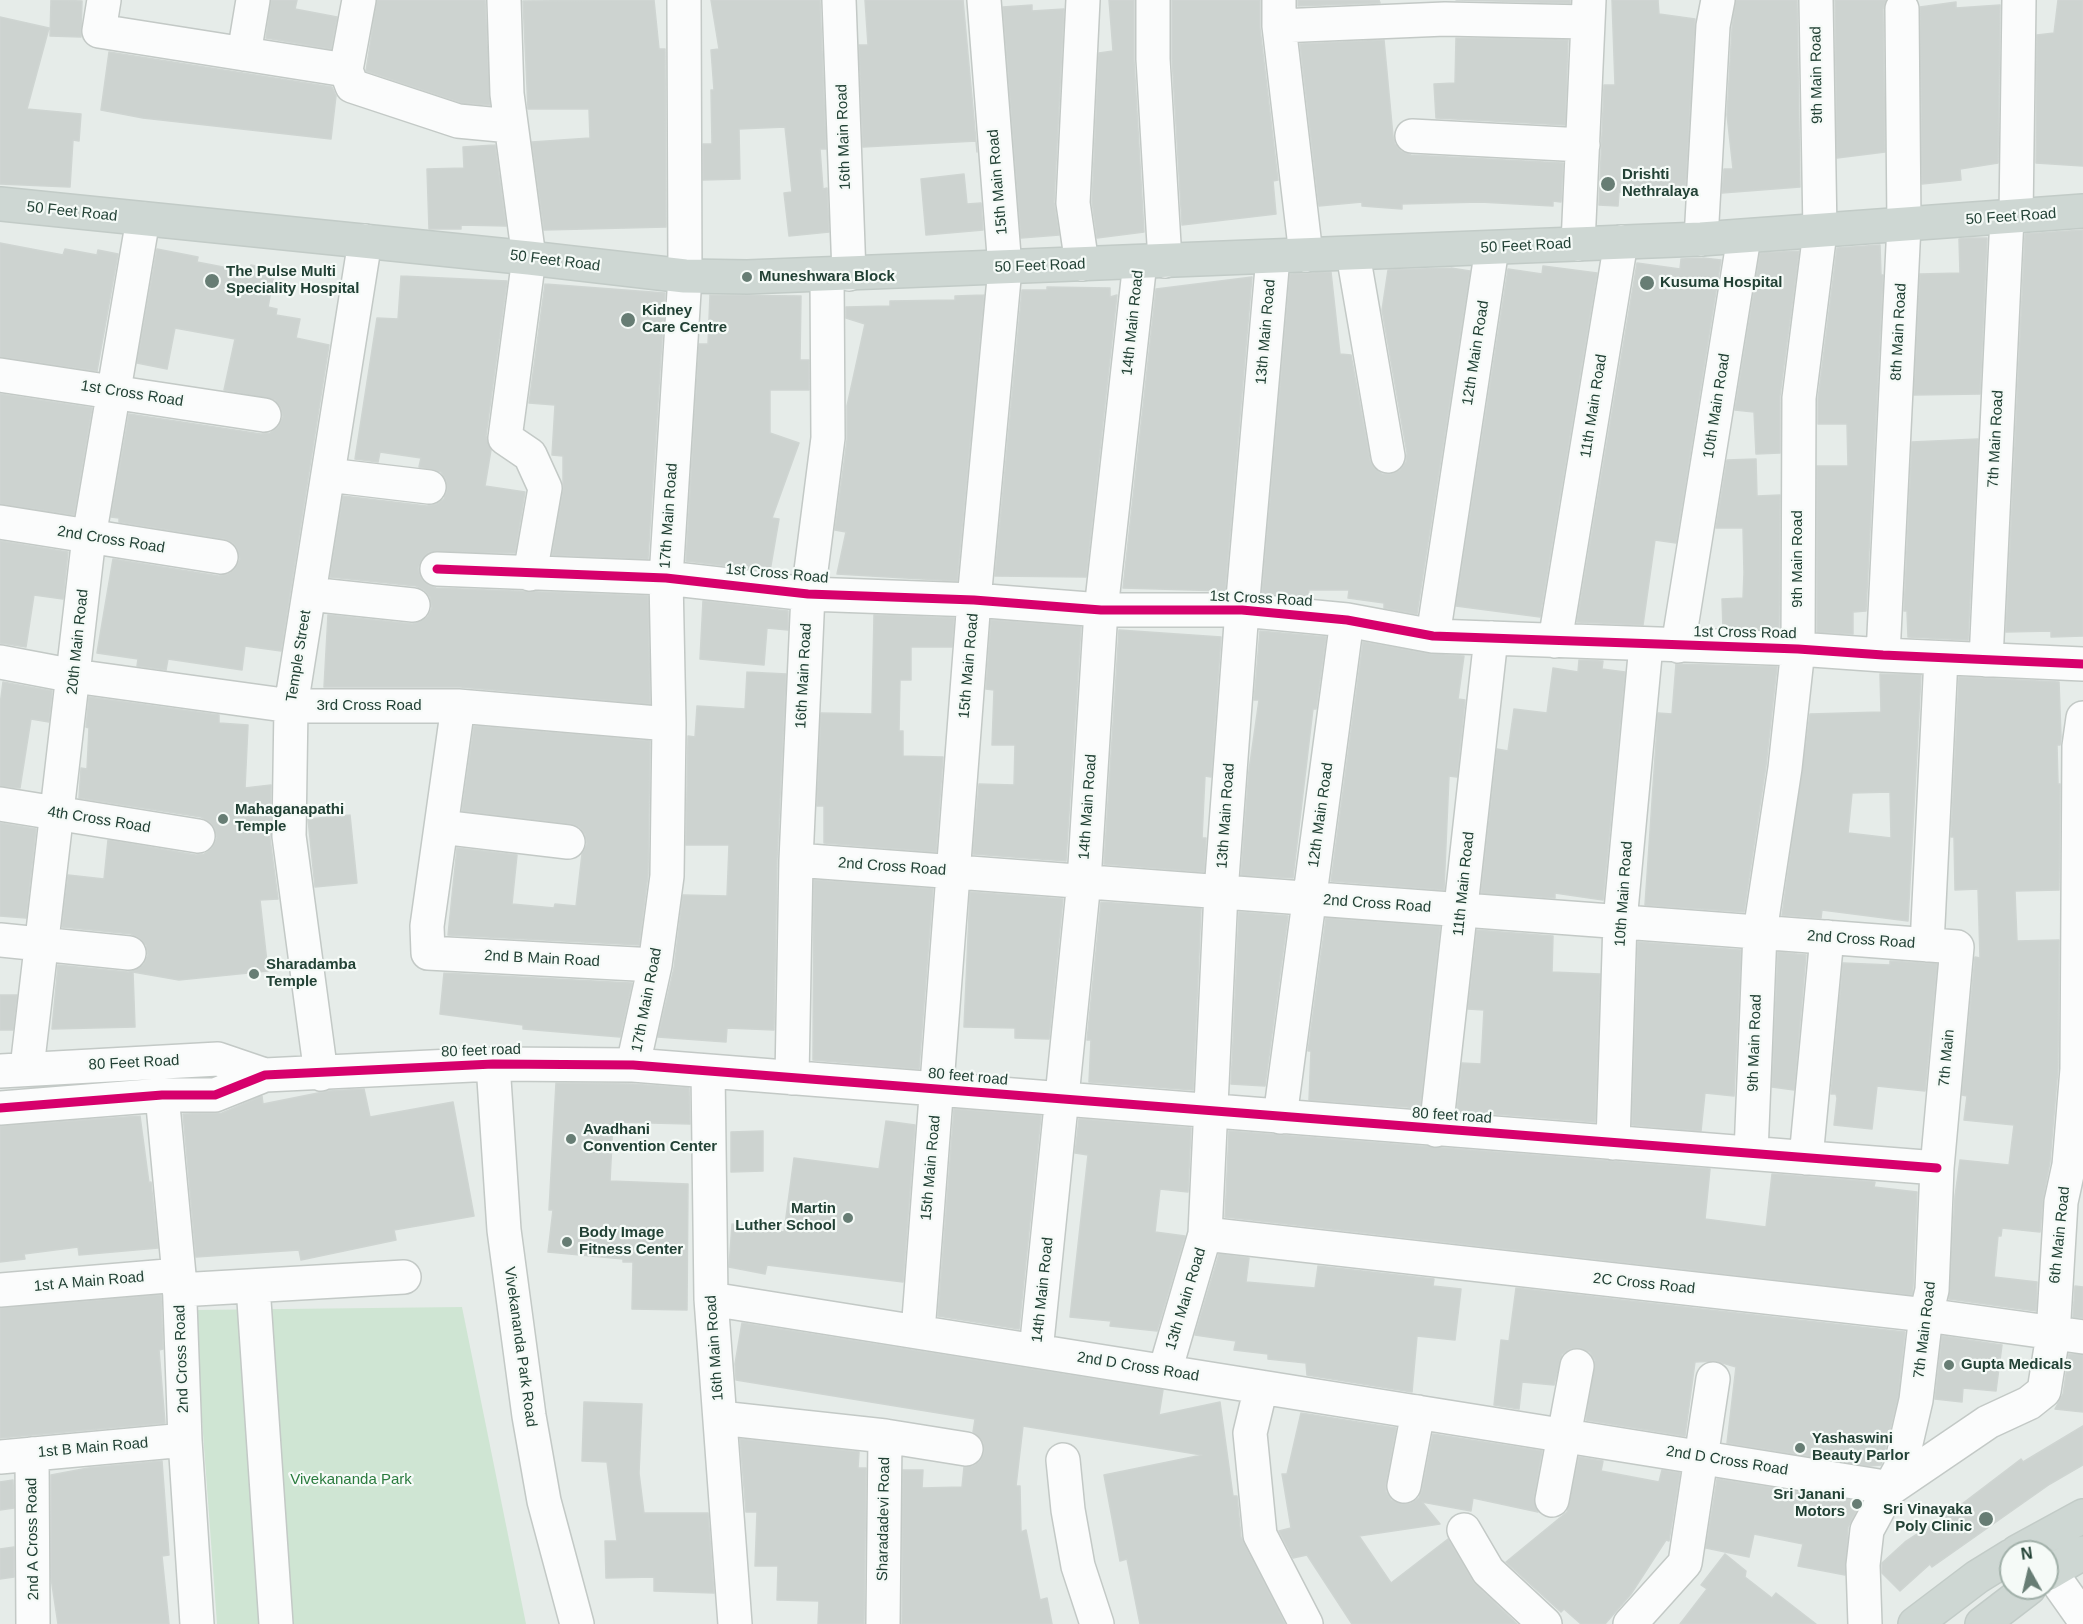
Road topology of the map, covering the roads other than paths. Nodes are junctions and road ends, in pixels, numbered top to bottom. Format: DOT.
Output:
graph roads {
  1 [pos="104,0"];
  2 [pos="252,0"];
  3 [pos="359,0"];
  4 [pos="504,0"];
  5 [pos="684,0"];
  6 [pos="839,0"];
  7 [pos="984,0"];
  8 [pos="1083,0"];
  9 [pos="1153,0"];
  10 [pos="1718,0"];
  11 [pos="1816,0"];
  12 [pos="2019,0"];
  13 [pos="1902,9"];
  14 [pos="1588,11"];
  15 [pos="1279,13"];
  16 [pos="244,54"];
  17 [pos="346,70"];
  18 [pos="511,126"];
  19 [pos="1412,136"];
  20 [pos="1582,145"];
  21 [pos="0,204"];
  22 [pos="2083,212"];
  23 [pos="2011,217"];
  24 [pos="143,219"];
  25 [pos="1904,225"];
  26 [pos="1820,232"];
  27 [pos="1744,237"];
  28 [pos="1701,240"];
  29 [pos="365,241"];
  30 [pos="1621,243"];
  31 [pos="1578,244"];
  32 [pos="1492,248"];
  33 [pos="1353,254"];
  34 [pos="1306,255"];
  35 [pos="1273,257"];
  36 [pos="529,258"];
  37 [pos="1152,262"];
  38 [pos="1082,264"];
  39 [pos="1005,268"];
  40 [pos="838,274"];
  41 [pos="685,276"];
  42 [pos="0,375"];
  43 [pos="112,391"];
  44 [pos="264,415"];
  45 [pos="1388,456"];
  46 [pos="328,475"];
  47 [pos="429,487"];
  48 [pos="0,522"];
  49 [pos="89,537"];
  50 [pos="221,556"];
  51 [pos="437,569"];
  52 [pos="530,574"];
  53 [pos="666,578"];
  54 [pos="309,594"];
  55 [pos="808,594"];
  56 [pos="974,600"];
  57 [pos="413,605"];
  58 [pos="1101,610"];
  59 [pos="1242,610"];
  60 [pos="1347,620"];
  61 [pos="1433,636"];
  62 [pos="1491,638"];
  63 [pos="1555,641"];
  64 [pos="1662,646"];
  65 [pos="1798,649"];
  66 [pos="1883,656"];
  67 [pos="1941,658"];
  68 [pos="1986,660"];
  69 [pos="0,662"];
  70 [pos="2083,664"];
  71 [pos="74,676"];
  72 [pos="291,706"];
  73 [pos="458,706"];
  74 [pos="2083,718"];
  75 [pos="669,724"];
  76 [pos="0,804"];
  77 [pos="59,814"];
  78 [pos="441,827"];
  79 [pos="198,836"];
  80 [pos="568,842"];
  81 [pos="796,860"];
  82 [pos="953,871"];
  83 [pos="1084,881"];
  84 [pos="1221,892"];
  85 [pos="1310,899"];
  86 [pos="1461,910"];
  87 [pos="1620,921"];
  88 [pos="1760,932"];
  89 [pos="1827,937"];
  90 [pos="0,940"];
  91 [pos="43,945"];
  92 [pos="1942,946"];
  93 [pos="129,953"];
  94 [pos="655,965"];
  95 [pos="493,1064"];
  96 [pos="633,1065"];
  97 [pos="2080,1069"];
  98 [pos="14,1070"];
  99 [pos="708,1071"];
  100 [pos="321,1074"];
  101 [pos="265,1075"];
  102 [pos="792,1078"];
  103 [pos="937,1090"];
  104 [pos="162,1095"];
  105 [pos="1063,1100"];
  106 [pos="0,1108"];
  107 [pos="1211,1112"];
  108 [pos="1280,1117"];
  109 [pos="1436,1130"];
  110 [pos="1613,1143"];
  111 [pos="1751,1154"];
  112 [pos="1806,1158"];
  113 [pos="1936,1168"];
  114 [pos="1205,1234"];
  115 [pos="404,1277"];
  116 [pos="179,1283"];
  117 [pos="253,1286"];
  118 [pos="0,1290"];
  119 [pos="711,1299"];
  120 [pos="1926,1315"];
  121 [pos="918,1332"];
  122 [pos="2068,1336"];
  123 [pos="1036,1351"];
  124 [pos="1577,1366"];
  125 [pos="1164,1371"];
  126 [pos="1713,1379"];
  127 [pos="1261,1387"];
  128 [pos="1418,1412"];
  129 [pos="720,1418"];
  130 [pos="1564,1435"];
  131 [pos="885,1436"];
  132 [pos="185,1440"];
  133 [pos="966,1449"];
  134 [pos="32,1454"];
  135 [pos="0,1456"];
  136 [pos="1701,1457"];
  137 [pos="1063,1460"];
  138 [pos="1404,1486"];
  139 [pos="1891,1488"];
  140 [pos="1552,1500"];
  141 [pos="2083,1516"];
  142 [pos="1464,1530"];
  143 [pos="2058,1540"];
  144 [pos="2083,1553"];
  145 [pos="2059,1558"];
  146 [pos="1999,1572"];
  147 [pos="2059,1591"];
  148 [pos="2002,1600"];
  149 [pos="2083,1618"];
  150 [pos="33,1624"];
  151 [pos="197,1624"];
  152 [pos="276,1624"];
  153 [pos="577,1624"];
  154 [pos="735,1624"];
  155 [pos="883,1624"];
  156 [pos="1097,1624"];
  157 [pos="1306,1624"];
  158 [pos="1545,1624"];
  159 [pos="1630,1624"];
  160 [pos="1864,1624"];
  161 [pos="1915,1624"];
  162 [pos="1982,1624"];
  1 -- 16 [label="street"];
  2 -- 16 [label="street"];
  3 -- 17 [label="street"];
  4 -- 18 [label="street"];
  5 -- 41 [label="street, 17th Main Road"];
  6 -- 40 [label="street, 16th Main Road"];
  7 -- 39 [label="street, 15th Main Road"];
  8 -- 38 [label="street"];
  9 -- 37 [label="street"];
  10 -- 28 [label="street"];
  11 -- 26 [label="street, 9th Main Road"];
  12 -- 23 [label="street, 7th Main Road"];
  13 -- 25 [label="street, 8th Main Road"];
  14 -- 15 [label="street"];
  14 -- 20 [label="street"];
  15 -- 34 [label="street"];
  16 -- 17 [label="street"];
  17 -- 18 [label="street"];
  18 -- 36 [label="street"];
  19 -- 20 [label="street"];
  20 -- 31 [label="street"];
  21 -- 24 [label="main road, 50 Feet Road"];
  22 -- 23 [label="main road, 50 Feet Road"];
  23 -- 25 [label="main road, 50 Feet Road"];
  23 -- 68 [label="street, 7th Main Road"];
  24 -- 29 [label="main road, 50 Feet Road"];
  24 -- 43 [label="street, 20th Main Road"];
  25 -- 26 [label="main road, 50 Feet Road"];
  25 -- 66 [label="street, 8th Main Road"];
  26 -- 27 [label="main road, 50 Feet Road"];
  26 -- 65 [label="street, 9th Main Road"];
  27 -- 28 [label="main road, 50 Feet Road"];
  27 -- 64 [label="street, 10th Main Road"];
  28 -- 30 [label="main road, 50 Feet Road"];
  29 -- 36 [label="main road, 50 Feet Road"];
  29 -- 46 [label="street, Temple Street"];
  30 -- 31 [label="main road, 50 Feet Road"];
  30 -- 63 [label="street, 11th Main Road"];
  31 -- 32 [label="main road, 50 Feet Road"];
  32 -- 33 [label="main road, 50 Feet Road"];
  32 -- 61 [label="street, 12th Main Road"];
  33 -- 34 [label="main road, 50 Feet Road"];
  33 -- 45 [label="street"];
  34 -- 35 [label="main road, 50 Feet Road"];
  35 -- 37 [label="main road, 50 Feet Road"];
  35 -- 59 [label="street, 13th Main Road"];
  36 -- 41 [label="main road, 50 Feet Road"];
  36 -- 52 [label="street"];
  37 -- 38 [label="main road, 50 Feet Road"];
  37 -- 58 [label="street, 14th Main Road"];
  38 -- 39 [label="main road, 50 Feet Road"];
  39 -- 40 [label="main road, 50 Feet Road"];
  39 -- 56 [label="street, 15th Main Road"];
  40 -- 41 [label="main road, 50 Feet Road"];
  40 -- 55 [label="street, 16th Main Road"];
  41 -- 53 [label="street, 17th Main Road"];
  42 -- 43 [label="street, 1st Cross Road"];
  43 -- 44 [label="street, 1st Cross Road"];
  43 -- 49 [label="street, 20th Main Road"];
  46 -- 47 [label="street"];
  46 -- 54 [label="street, Temple Street"];
  48 -- 49 [label="street, 2nd Cross Road"];
  49 -- 50 [label="street, 2nd Cross Road"];
  49 -- 71 [label="street, 20th Main Road"];
  51 -- 52 [label="street, 1st Cross Road"];
  52 -- 53 [label="street, 1st Cross Road"];
  53 -- 55 [label="street, 1st Cross Road"];
  53 -- 75 [label="street, 17th Main Road"];
  54 -- 57 [label="street"];
  54 -- 72 [label="street, Temple Street"];
  55 -- 56 [label="street, 1st Cross Road"];
  55 -- 81 [label="street, 16th Main Road"];
  56 -- 58 [label="street, 1st Cross Road"];
  56 -- 82 [label="street, 15th Main Road"];
  58 -- 59 [label="street, 1st Cross Road"];
  58 -- 83 [label="street, 14th Main Road"];
  59 -- 60 [label="street, 1st Cross Road"];
  59 -- 84 [label="street, 13th Main Road"];
  60 -- 61 [label="street, 1st Cross Road"];
  60 -- 85 [label="street, 12th Main Road"];
  61 -- 62 [label="street, 1st Cross Road"];
  62 -- 63 [label="street, 1st Cross Road"];
  62 -- 86 [label="street, 11th Main Road"];
  63 -- 64 [label="street, 1st Cross Road"];
  64 -- 65 [label="street, 1st Cross Road"];
  64 -- 87 [label="street, 10th Main Road"];
  65 -- 66 [label="street, 1st Cross Road"];
  65 -- 88 [label="street, 9th Main Road"];
  66 -- 67 [label="street, 1st Cross Road"];
  67 -- 68 [label="street, 1st Cross Road"];
  67 -- 92 [label="street"];
  68 -- 70 [label="street, 1st Cross Road"];
  69 -- 71 [label="street, 3rd Cross Road"];
  71 -- 72 [label="street, 3rd Cross Road"];
  71 -- 77 [label="street, 20th Main Road"];
  72 -- 73 [label="street, 3rd Cross Road"];
  72 -- 100 [label="street, Temple Street"];
  73 -- 75 [label="street, 3rd Cross Road"];
  73 -- 78 [label="street"];
  74 -- 97 [label="street, 6th Main Road"];
  75 -- 94 [label="street, 17th Main Road"];
  76 -- 77 [label="street, 4th Cross Road"];
  77 -- 79 [label="street, 4th Cross Road"];
  77 -- 91 [label="street, 20th Main Road"];
  78 -- 80 [label="street"];
  78 -- 94 [label="street, 2nd B Main Road"];
  81 -- 82 [label="street, 2nd Cross Road"];
  81 -- 102 [label="street, 16th Main Road"];
  82 -- 83 [label="street, 2nd Cross Road"];
  82 -- 103 [label="street, 15th Main Road"];
  83 -- 84 [label="street, 2nd Cross Road"];
  83 -- 105 [label="street, 14th Main Road"];
  84 -- 85 [label="street, 2nd Cross Road"];
  84 -- 107 [label="street, 13th Main Road"];
  85 -- 86 [label="street, 2nd Cross Road"];
  85 -- 108 [label="street, 12th Main Road"];
  86 -- 87 [label="street, 2nd Cross Road"];
  86 -- 109 [label="street, 11th Main Road"];
  87 -- 88 [label="street, 2nd Cross Road"];
  87 -- 110 [label="street, 10th Main Road"];
  88 -- 89 [label="street, 2nd Cross Road"];
  88 -- 111 [label="street, 9th Main Road"];
  89 -- 92 [label="street, 2nd Cross Road"];
  89 -- 112 [label="street"];
  90 -- 91 [label="street"];
  91 -- 93 [label="street"];
  91 -- 98 [label="street, 20th Main Road"];
  92 -- 113 [label="street, 7th Main"];
  94 -- 96 [label="street, 17th Main Road"];
  95 -- 96 [label="street, 80 feet road"];
  95 -- 100 [label="street, 80 feet road"];
  95 -- 153 [label="street, Vivekananda Park Road"];
  96 -- 99 [label="street, 80 feet road"];
  97 -- 122 [label="street, 6th Main Road"];
  98 -- 101 [label="street, 80 Feet Road"];
  99 -- 102 [label="street, 80 feet road"];
  99 -- 119 [label="street, 16th Main Road"];
  100 -- 101 [label="street, 80 feet road"];
  101 -- 104 [label="street, 80 feet road"];
  102 -- 103 [label="street, 80 feet road"];
  103 -- 105 [label="street, 80 feet road"];
  103 -- 121 [label="street, 15th Main Road"];
  104 -- 106 [label="street, 80 feet road"];
  104 -- 116 [label="street, 2nd Cross Road"];
  105 -- 107 [label="street, 80 feet road"];
  105 -- 123 [label="street, 14th Main Road"];
  107 -- 108 [label="street, 80 feet road"];
  107 -- 114 [label="street, 13th Main Road"];
  108 -- 109 [label="street, 80 feet road"];
  109 -- 110 [label="street, 80 feet road"];
  110 -- 111 [label="street, 80 feet road"];
  111 -- 112 [label="street, 80 feet road"];
  112 -- 113 [label="street, 80 feet road"];
  113 -- 120 [label="street, 7th Main Road"];
  114 -- 120 [label="street, 2C Cross Road"];
  114 -- 125 [label="street, 13th Main Road"];
  115 -- 117 [label="street, 1st A Main Road"];
  116 -- 117 [label="street, 1st A Main Road"];
  116 -- 118 [label="street, 1st A Main Road"];
  116 -- 132 [label="street, 2nd Cross Road"];
  117 -- 152 [label="street"];
  119 -- 121 [label="street, 2nd D Cross Road"];
  119 -- 129 [label="street, 16th Main Road"];
  120 -- 122 [label="street, 2C Cross Road"];
  120 -- 139 [label="street, 7th Main Road"];
  121 -- 123 [label="street, 2nd D Cross Road"];
  122 -- 139 [label="street, 6th Main Road"];
  123 -- 125 [label="street, 2nd D Cross Road"];
  124 -- 130 [label="street"];
  125 -- 127 [label="street, 2nd D Cross Road"];
  126 -- 136 [label="street"];
  127 -- 128 [label="street, 2nd D Cross Road"];
  127 -- 157 [label="street"];
  128 -- 130 [label="street, 2nd D Cross Road"];
  128 -- 138 [label="street"];
  129 -- 131 [label="street, Sharadadevi Road"];
  129 -- 154 [label="street, 16th Main Road"];
  130 -- 136 [label="street, 2nd D Cross Road"];
  130 -- 140 [label="street"];
  131 -- 133 [label="street"];
  131 -- 155 [label="street, Sharadadevi Road"];
  132 -- 134 [label="street, 1st B Main Road"];
  132 -- 151 [label="street, 2nd Cross Road"];
  134 -- 135 [label="street, 1st B Main Road"];
  134 -- 150 [label="street, 2nd A Cross Road"];
  136 -- 139 [label="street, 2nd D Cross Road"];
  136 -- 159 [label="street"];
  137 -- 156 [label="street"];
  139 -- 160 [label="street, 7th Main Road"];
  141 -- 143 [label="main road"];
  142 -- 158 [label="street"];
  144 -- 145 [label="main road"];
  146 -- 161 [label="main road"];
  147 -- 149 [label="street"];
  148 -- 162 [label="main road"];
}
